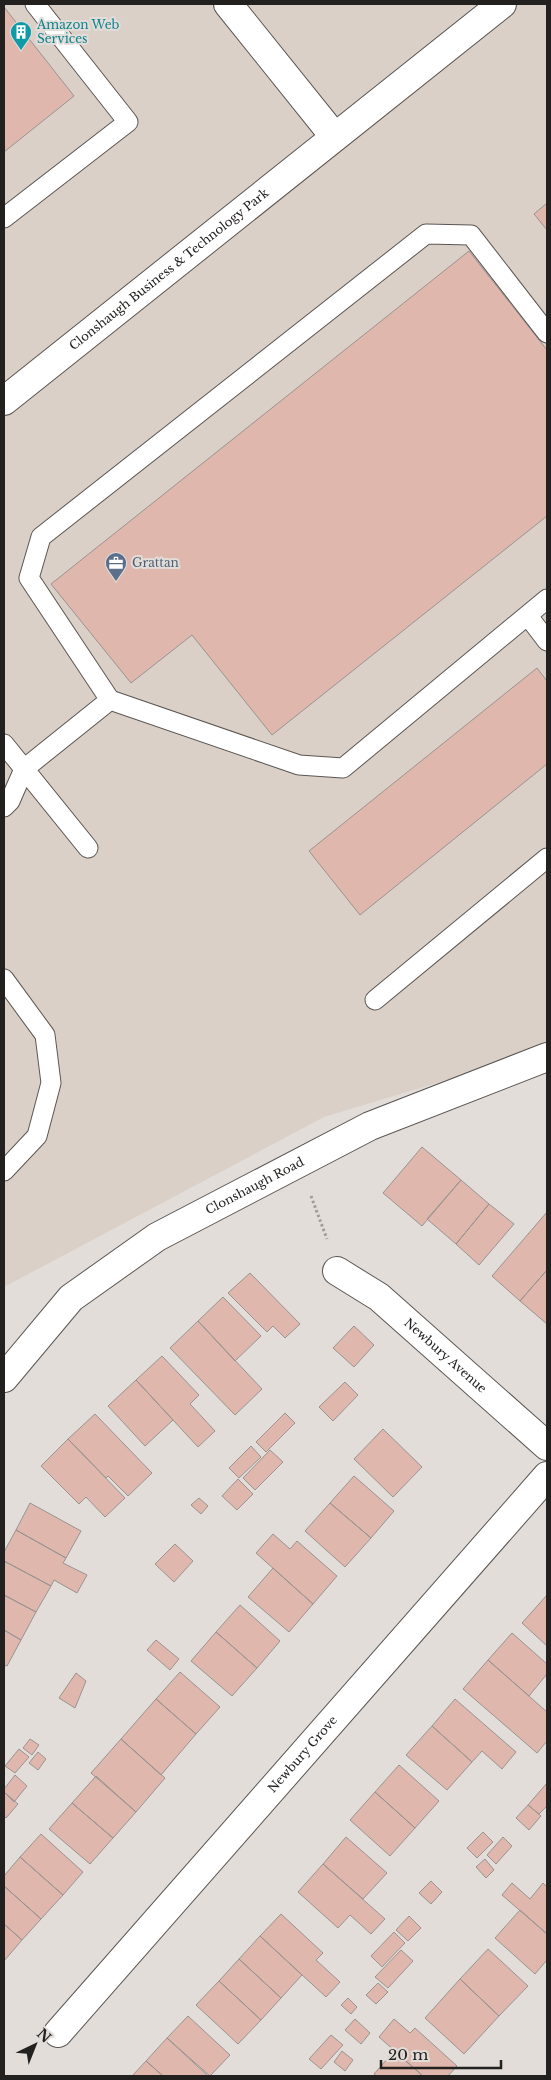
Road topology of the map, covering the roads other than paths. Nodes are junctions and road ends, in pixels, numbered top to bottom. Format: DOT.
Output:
graph roads {
  1 [pos="35,4"];
  2 [pos="228,4"];
  3 [pos="502,4"];
  4 [pos="334,136"];
  5 [pos="4,218"];
  6 [pos="547,333"];
  7 [pos="4,401"];
  8 [pos="547,599"];
  9 [pos="528,616"];
  10 [pos="547,642"];
  11 [pos="110,700"];
  12 [pos="4,744"];
  13 [pos="24,769"];
  14 [pos="4,807"];
  15 [pos="88,848"];
  16 [pos="547,858"];
  17 [pos="4,979"];
  18 [pos="374,1000"];
  19 [pos="547,1057"];
  20 [pos="4,1171"];
  21 [pos="337,1271"];
  22 [pos="4,1378"];
  23 [pos="547,1446"];
  24 [pos="547,1476"];
  25 [pos="58,2033"];
  1 -- 5 [label="lane"];
  2 -- 4 [label="street"];
  3 -- 4 [label="street, Clonshaugh Business & Technology Park"];
  4 -- 7 [label="street, Clonshaugh Business & Technology Park"];
  6 -- 11 [label="lane"];
  8 -- 9 [label="lane"];
  9 -- 10 [label="lane"];
  9 -- 11 [label="lane"];
  11 -- 13 [label="lane"];
  12 -- 13 [label="lane"];
  13 -- 14 [label="lane"];
  13 -- 15 [label="lane"];
  16 -- 18 [label="lane"];
  17 -- 20 [label="lane"];
  19 -- 22 [label="street, Clonshaugh Road"];
  21 -- 23 [label="street, Newbury Avenue"];
  24 -- 25 [label="street, Newbury Grove"];
}
